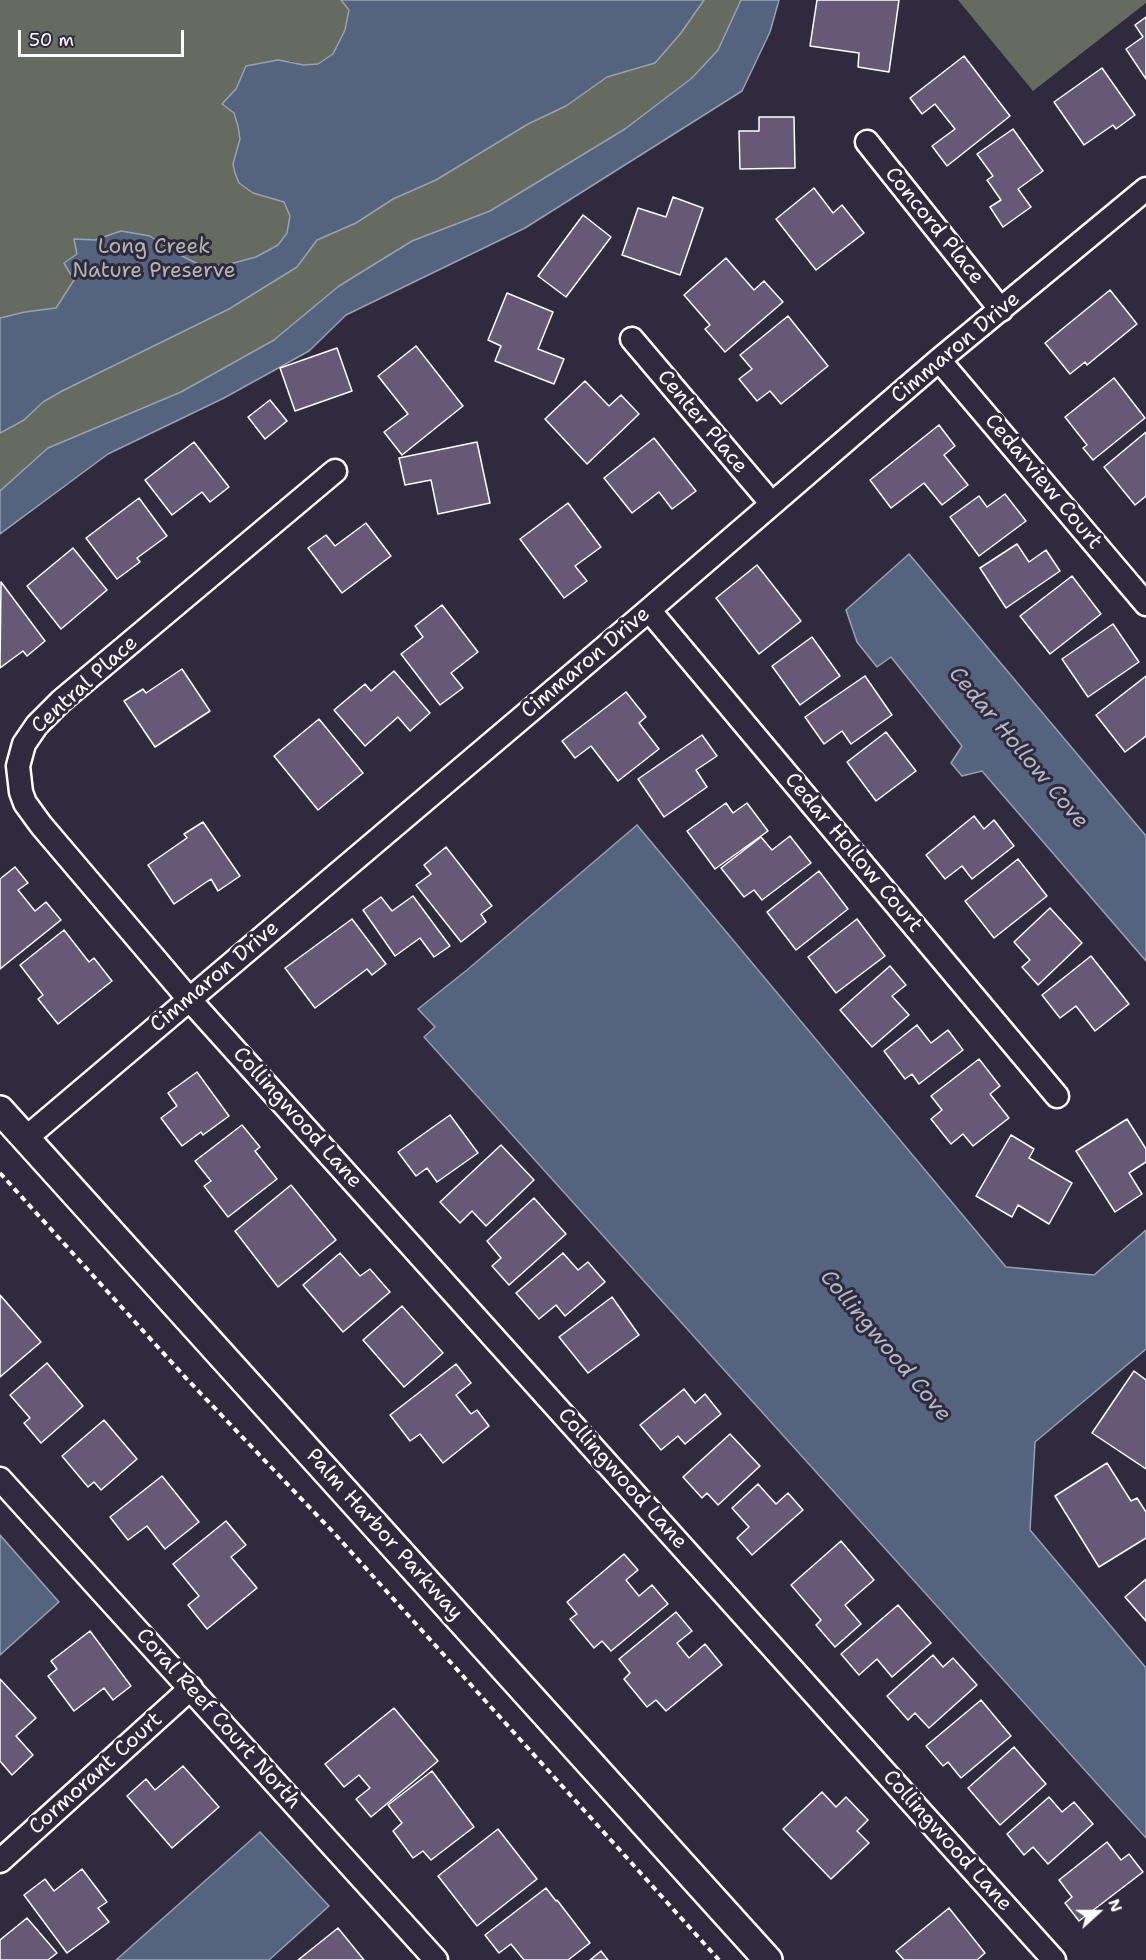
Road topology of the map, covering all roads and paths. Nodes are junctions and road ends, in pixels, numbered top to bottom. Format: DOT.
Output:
graph roads {
  1 [pos="867,142"];
  2 [pos="1146,189"];
  3 [pos="1001,310"];
  4 [pos="632,339"];
  5 [pos="939,360"];
  6 [pos="335,471"];
  7 [pos="772,504"];
  8 [pos="1146,604"];
  9 [pos="649,610"];
  10 [pos="189,999"];
  11 [pos="1057,1096"];
  12 [pos="0,1110"];
  13 [pos="26,1138"];
  14 [pos="0,1173"];
  15 [pos="0,1479"];
  16 [pos="191,1688"];
  17 [pos="0,1861"];
  18 [pos="436,1960"];
  19 [pos="719,1960"];
  20 [pos="768,1960"];
  21 [pos="1054,1960"];
  1 -- 3 [label="street, Concord Place"];
  2 -- 3 [label="street, Cimmaron Drive"];
  3 -- 5 [label="street, Cimmaron Drive"];
  4 -- 7 [label="street, Center Place"];
  5 -- 7 [label="street, Cimmaron Drive"];
  5 -- 8 [label="street, Cedarview Court"];
  6 -- 10 [label="street, Central Place"];
  7 -- 9 [label="street, Cimmaron Drive"];
  9 -- 10 [label="street, Cimmaron Drive"];
  9 -- 11 [label="street, Cedar Hollow Court"];
  10 -- 13 [label="street, Cimmaron Drive"];
  10 -- 21 [label="street, Collingwood Lane"];
  12 -- 13 [label="street, Palm Harbor Parkway"];
  13 -- 20 [label="street, Palm Harbor Parkway"];
  14 -- 19 [label="path"];
  15 -- 16 [label="street, Coral Reef Court North"];
  16 -- 17 [label="street, Cormorant Court"];
  16 -- 18 [label="street, Coral Reef Court North"];
}
